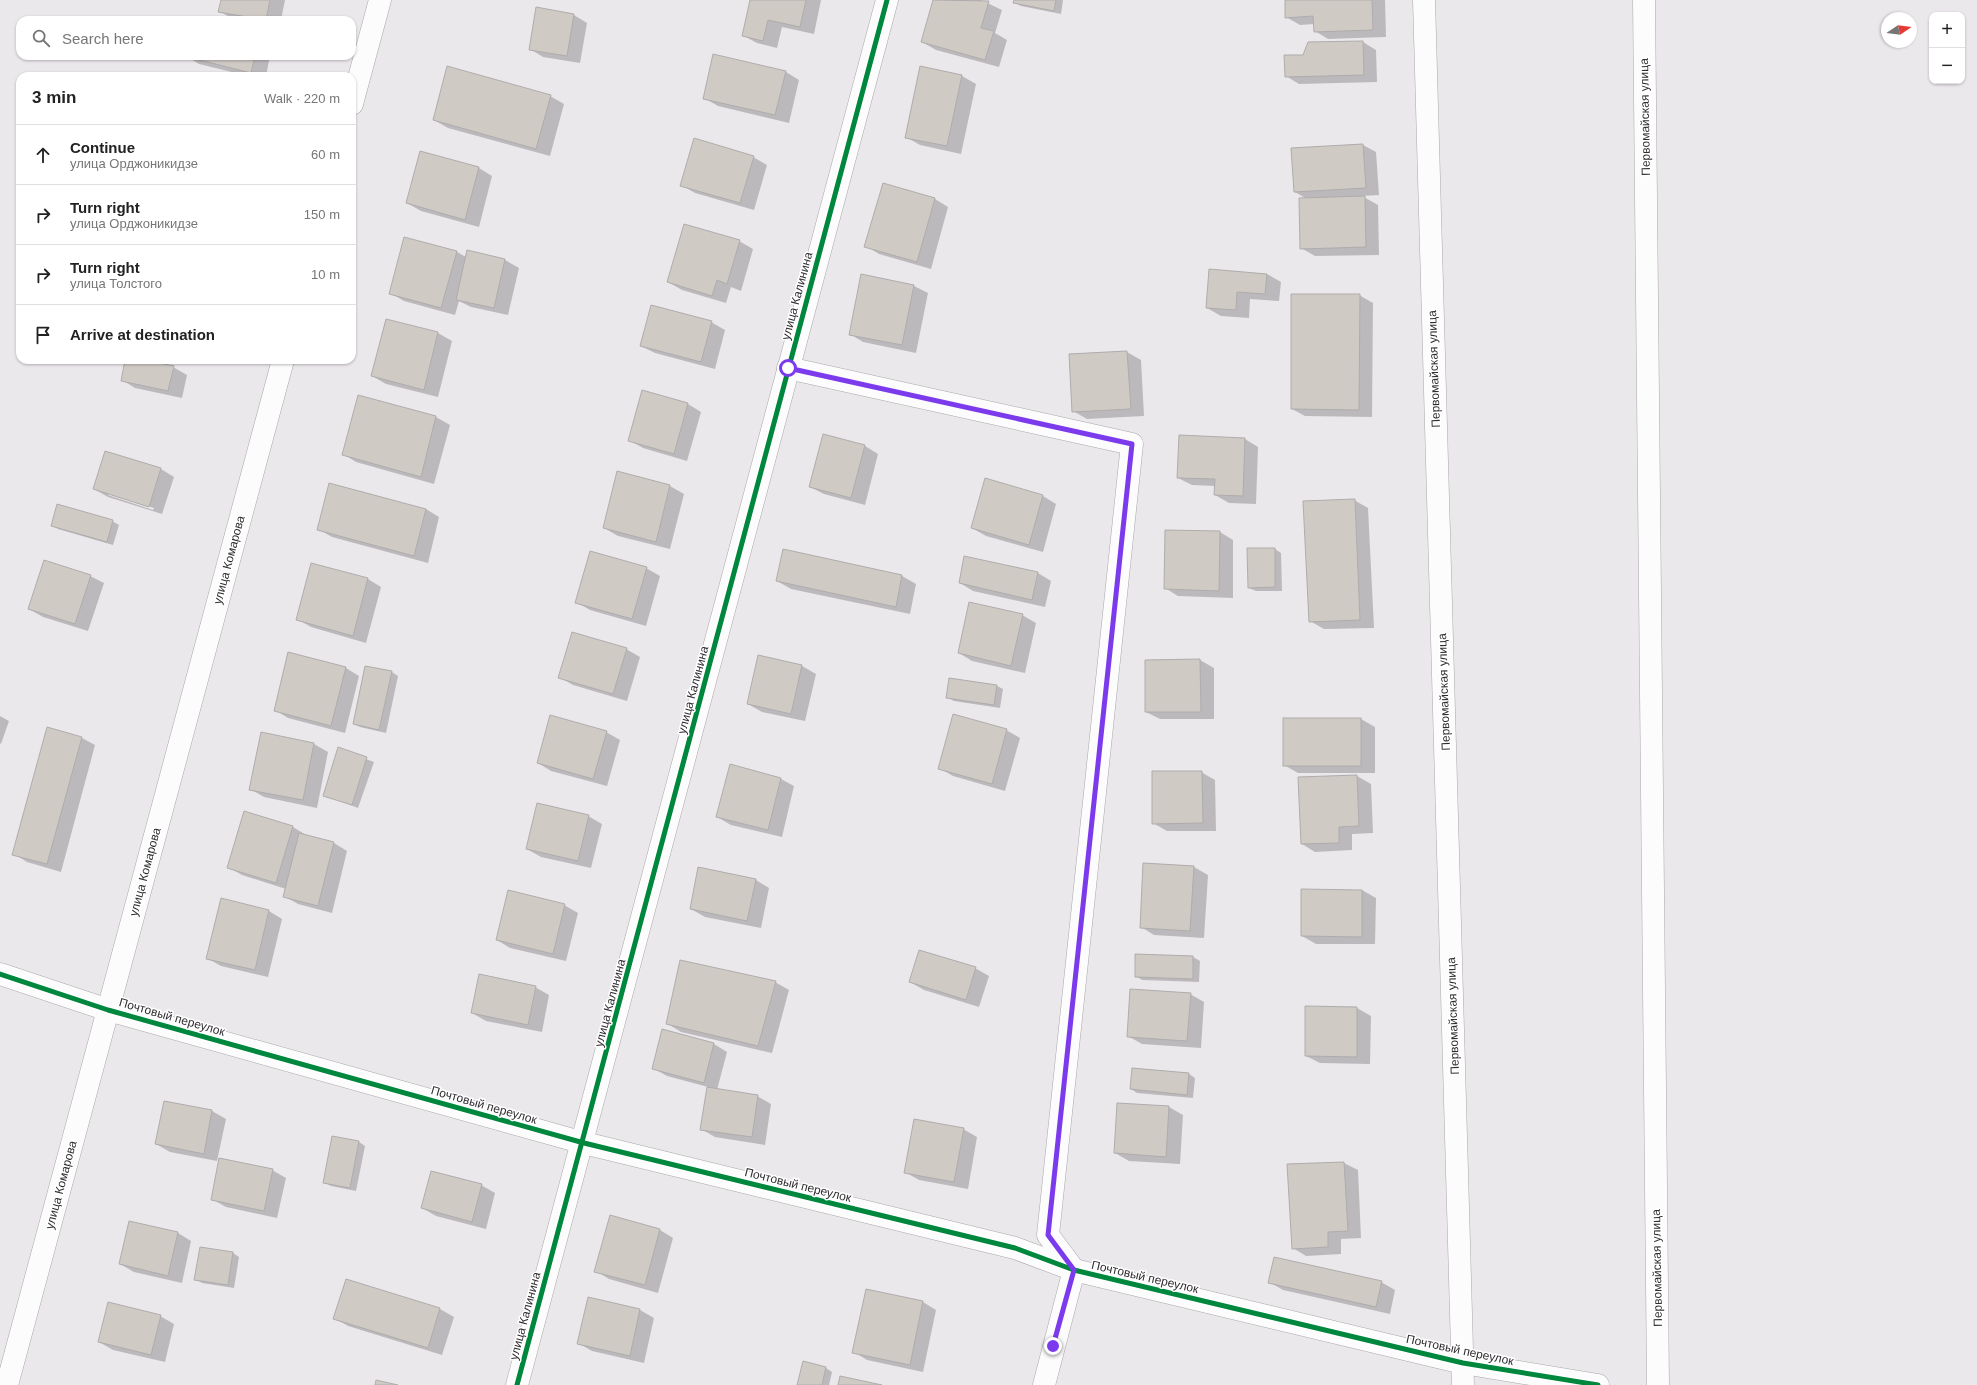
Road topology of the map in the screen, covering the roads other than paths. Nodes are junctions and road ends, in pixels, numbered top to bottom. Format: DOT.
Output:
graph roads {
  1 [pos="380,0"];
  2 [pos="887,0"];
  3 [pos="1424,0"];
  4 [pos="1644,0"];
  5 [pos="356,89"];
  6 [pos="282,364"];
  7 [pos="788,368"];
  8 [pos="0,974"];
  9 [pos="108,1010"];
  10 [pos="584,1143"];
  11 [pos="1074,1270"];
  12 [pos="1463,1363"];
  13 [pos="7,1385"];
  14 [pos="516,1385"];
  15 [pos="1044,1385"];
  16 [pos="1463,1385"];
  17 [pos="1598,1385"];
  18 [pos="1658,1385"];
  1 -- 5 [label="street"];
  2 -- 7 [label="street, улица Калинина"];
  3 -- 12 [label="street, Первомайская улица"];
  4 -- 18 [label="street, Первомайская улица"];
  6 -- 9 [label="street, улица Комарова"];
  7 -- 10 [label="street, улица Калинина"];
  7 -- 11 [label="street"];
  8 -- 9 [label="street, Почтовый переулок"];
  9 -- 10 [label="street, Почтовый переулок"];
  9 -- 13 [label="street, улица Комарова"];
  10 -- 11 [label="street, Почтовый переулок"];
  10 -- 14 [label="street, улица Калинина"];
  11 -- 12 [label="street, Почтовый переулок"];
  11 -- 15 [label="street"];
  12 -- 16 [label="street, Первомайская улица"];
  12 -- 17 [label="street, Почтовый переулок"];
}
